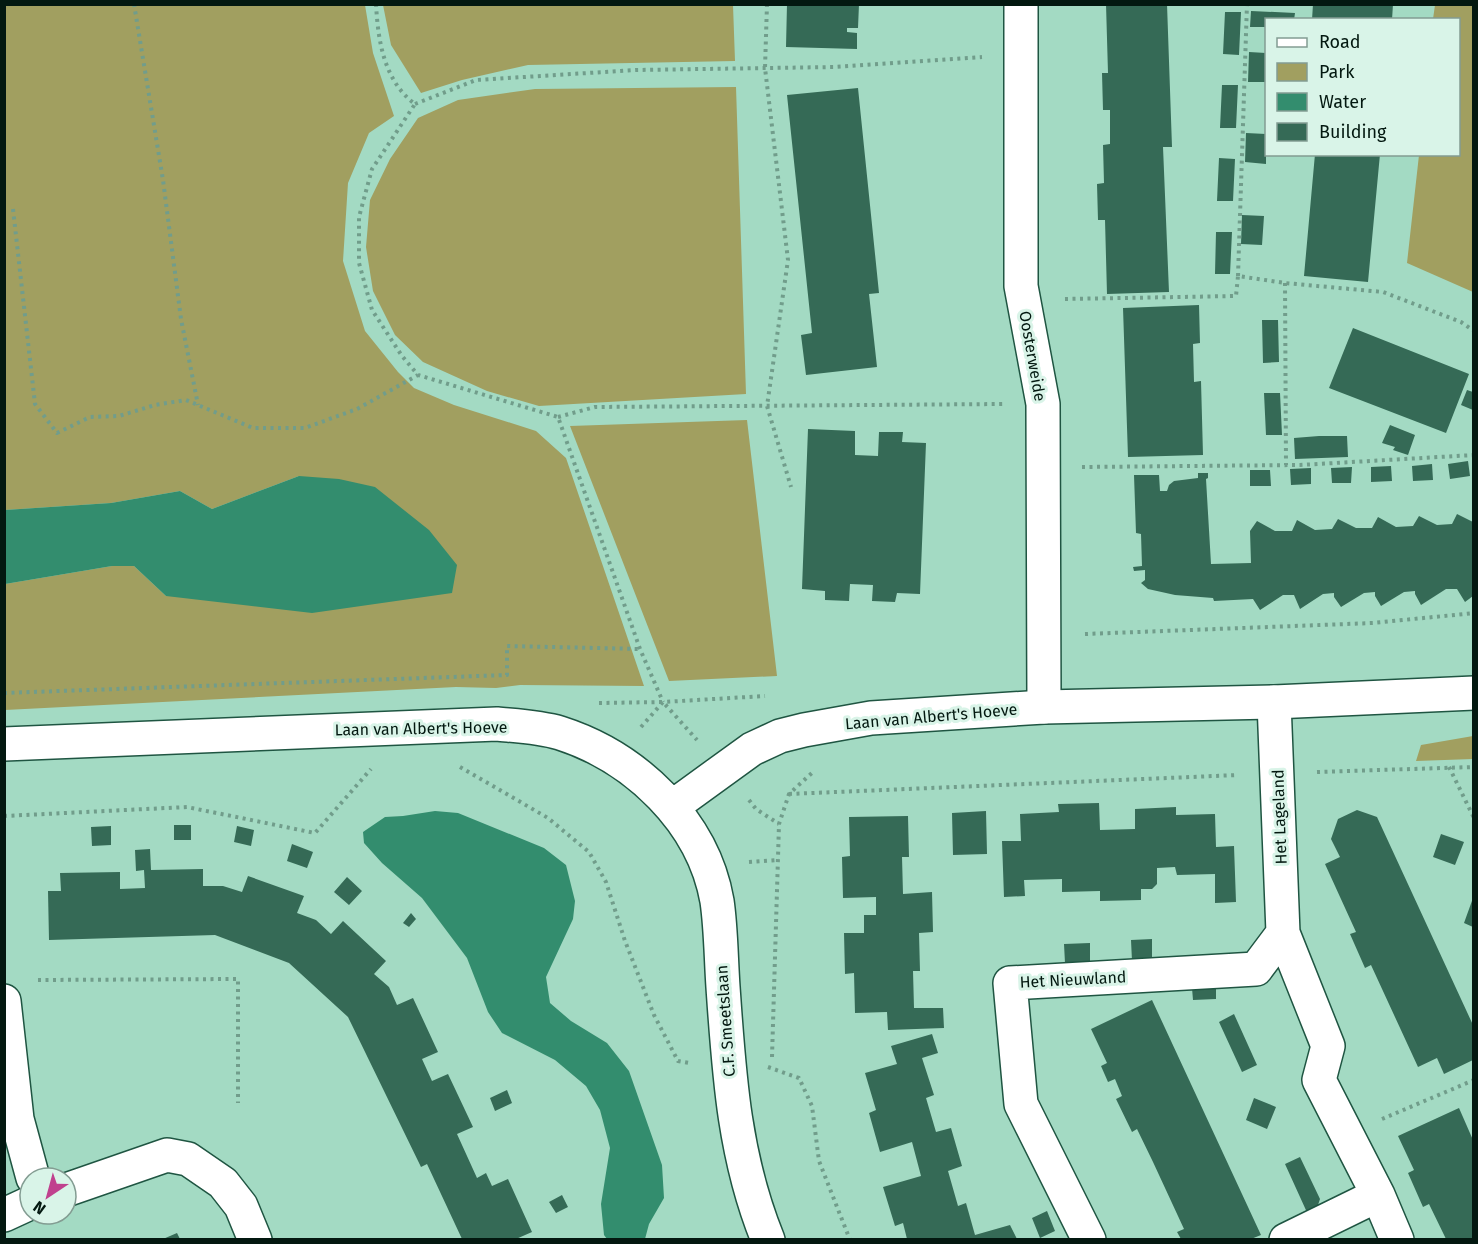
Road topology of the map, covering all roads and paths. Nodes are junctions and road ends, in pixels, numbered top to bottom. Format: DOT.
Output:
graph roads {
  1 [pos="135,4"];
  2 [pos="376,4"];
  3 [pos="767,4"];
  4 [pos="1021,4"];
  5 [pos="1247,4"];
  6 [pos="1021,55"];
  7 [pos="765,68"];
  8 [pos="415,104"];
  9 [pos="13,209"];
  10 [pos="1238,276"];
  11 [pos="1285,283"];
  12 [pos="1023,300"];
  13 [pos="1473,331"];
  14 [pos="418,375"];
  15 [pos="1043,404"];
  16 [pos="199,405"];
  17 [pos="767,406"];
  18 [pos="558,417"];
  19 [pos="1473,455"];
  20 [pos="1286,465"];
  21 [pos="1042,467"];
  22 [pos="791,487"];
  23 [pos="1473,613"];
  24 [pos="1045,636"];
  25 [pos="640,649"];
  26 [pos="4,693"];
  27 [pos="1473,693"];
  28 [pos="766,696"];
  29 [pos="663,702"];
  30 [pos="1274,702"];
  31 [pos="1044,707"];
  32 [pos="4,744"];
  33 [pos="616,758"];
  34 [pos="822,764"];
  35 [pos="451,765"];
  36 [pos="374,766"];
  37 [pos="1449,767"];
  38 [pos="1473,767"];
  39 [pos="1277,774"];
  40 [pos="789,794"];
  41 [pos="672,807"];
  42 [pos="4,816"];
  43 [pos="1473,818"];
  44 [pos="1284,933"];
  45 [pos="16,991"];
  46 [pos="771,1067"];
  47 [pos="728,1068"];
  48 [pos="772,1078"];
  49 [pos="1473,1080"];
  50 [pos="238,1103"];
  51 [pos="1346,1135"];
  52 [pos="30,1166"];
  53 [pos="78,1186"];
  54 [pos="1378,1195"];
  55 [pos="18,1209"];
  56 [pos="4,1215"];
  57 [pos="255,1239"];
  58 [pos="768,1239"];
  59 [pos="849,1239"];
  60 [pos="1089,1239"];
  61 [pos="1286,1239"];
  62 [pos="1397,1239"];
  1 -- 16 [label="path"];
  2 -- 8 [label="path"];
  3 -- 7 [label="path"];
  4 -- 6 [label="street, Oosterweide"];
  5 -- 10 [label="path"];
  6 -- 7 [label="path"];
  6 -- 12 [label="street, Oosterweide"];
  7 -- 8 [label="path"];
  7 -- 17 [label="path"];
  8 -- 14 [label="path"];
  9 -- 16 [label="path"];
  10 -- 11 [label="path"];
  10 -- 12 [label="path"];
  11 -- 13 [label="path"];
  11 -- 20 [label="path"];
  12 -- 15 [label="street, Oosterweide"];
  14 -- 16 [label="path"];
  14 -- 18 [label="path"];
  15 -- 17 [label="path"];
  15 -- 21 [label="street, Oosterweide"];
  17 -- 18 [label="path"];
  17 -- 22 [label="path"];
  18 -- 25 [label="path"];
  19 -- 20 [label="path"];
  20 -- 21 [label="path"];
  21 -- 24 [label="street, Oosterweide"];
  23 -- 24 [label="path"];
  24 -- 31 [label="street, Oosterweide"];
  25 -- 26 [label="path"];
  25 -- 29 [label="path"];
  27 -- 30 [label="street, Laan van Albert's Hoeve"];
  28 -- 29 [label="path"];
  29 -- 33 [label="path"];
  30 -- 31 [label="street, Laan van Albert's Hoeve"];
  30 -- 39 [label="street, Het Lageland"];
  31 -- 41 [label="street, Laan van Albert's Hoeve"];
  32 -- 33 [label="street, Laan van Albert's Hoeve"];
  33 -- 41 [label="street, Laan van Albert's Hoeve"];
  34 -- 40 [label="path"];
  35 -- 47 [label="path"];
  36 -- 42 [label="path"];
  37 -- 38 [label="path"];
  37 -- 39 [label="path"];
  37 -- 43 [label="path"];
  39 -- 40 [label="path"];
  39 -- 44 [label="street, Het Lageland"];
  40 -- 46 [label="path"];
  41 -- 47 [label="street, C.F. Smeetslaan"];
  44 -- 51 [label="street, Het Lageland"];
  44 -- 60 [label="street, Het Nieuwland"];
  45 -- 50 [label="path"];
  45 -- 52 [label="street"];
  46 -- 47 [label="path"];
  46 -- 48 [label="path"];
  46 -- 59 [label="path"];
  47 -- 58 [label="street, C.F. Smeetslaan"];
  49 -- 51 [label="path"];
  51 -- 54 [label="street"];
  53 -- 57 [label="street"];
  54 -- 61 [label="street"];
  54 -- 62 [label="street"];
  55 -- 56 [label="street"];
}
